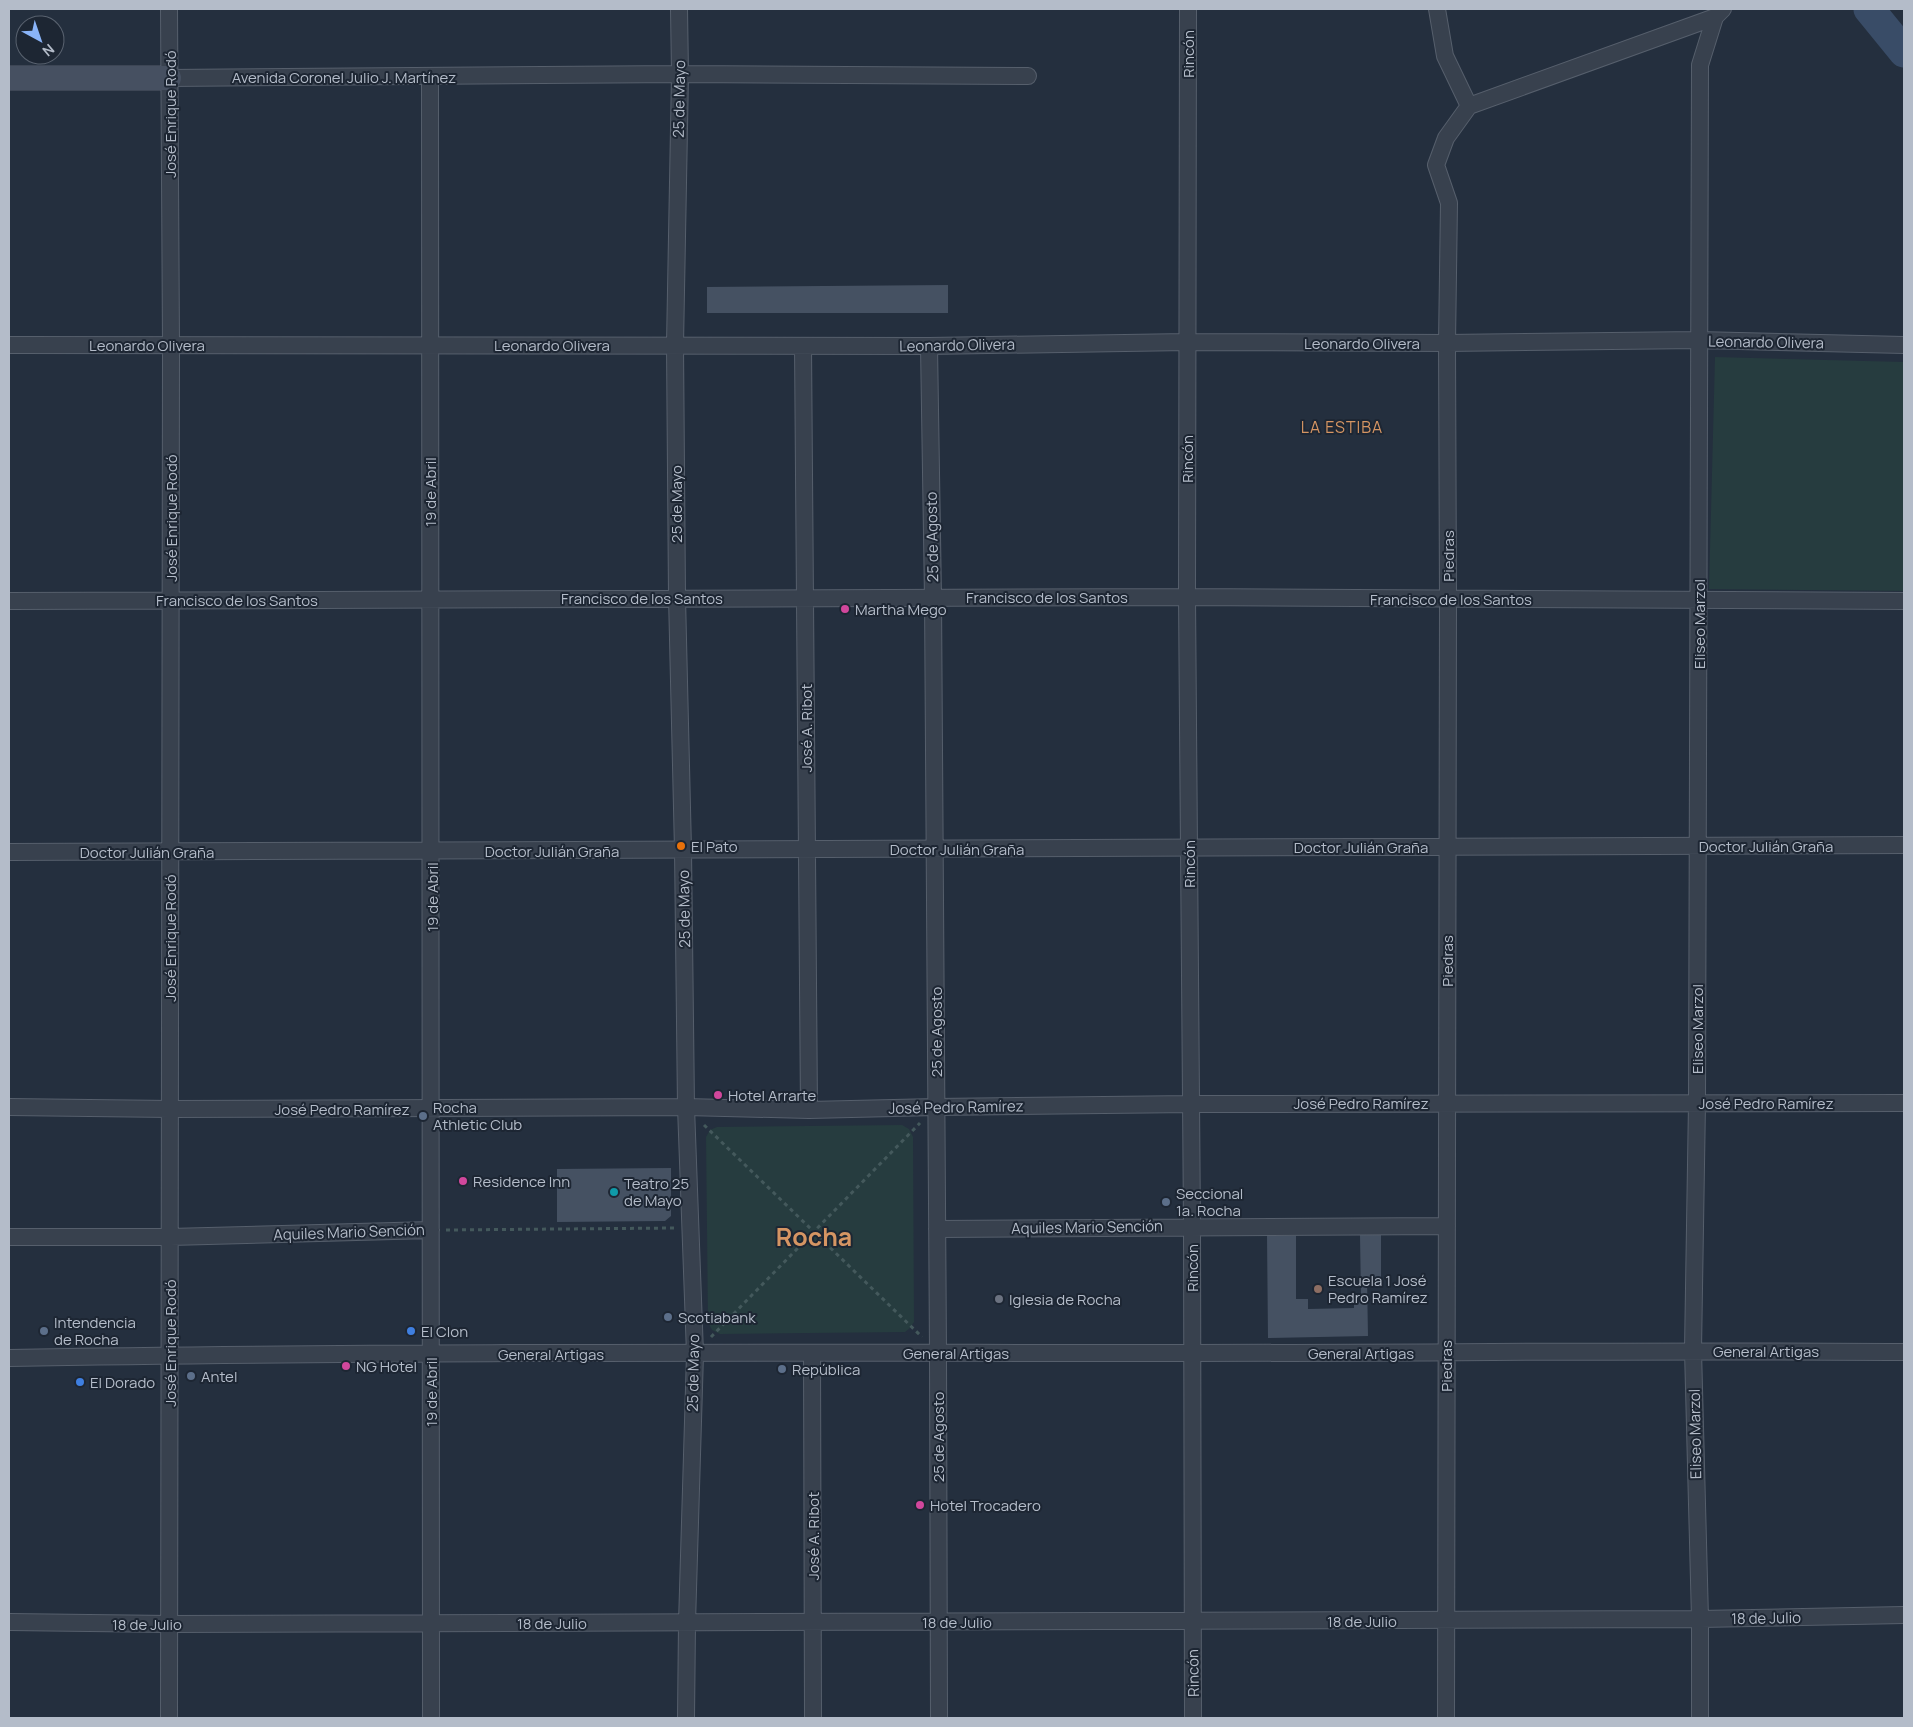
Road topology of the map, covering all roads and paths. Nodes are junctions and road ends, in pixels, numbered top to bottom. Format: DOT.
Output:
graph roads {
  1 [pos="169,9"];
  2 [pos="679,9"];
  3 [pos="1188,9"];
  4 [pos="1437,9"];
  5 [pos="1719,13"];
  6 [pos="680,74"];
  7 [pos="430,76"];
  8 [pos="1028,76"];
  9 [pos="9,78"];
  10 [pos="170,78"];
  11 [pos="1470,106"];
  12 [pos="1698,340"];
  13 [pos="1187,342"];
  14 [pos="1447,343"];
  15 [pos="9,345"];
  16 [pos="171,345"];
  17 [pos="430,345"];
  18 [pos="675,345"];
  19 [pos="1904,345"];
  20 [pos="802,346"];
  21 [pos="929,346"];
  22 [pos="677,597"];
  23 [pos="1187,597"];
  24 [pos="805,598"];
  25 [pos="933,598"];
  26 [pos="1448,598"];
  27 [pos="430,599"];
  28 [pos="171,600"];
  29 [pos="9,601"];
  30 [pos="1699,601"];
  31 [pos="1904,601"];
  32 [pos="1904,845"];
  33 [pos="1447,847"];
  34 [pos="1697,847"];
  35 [pos="1189,848"];
  36 [pos="807,849"];
  37 [pos="934,849"];
  38 [pos="683,850"];
  39 [pos="432,851"];
  40 [pos="9,852"];
  41 [pos="170,852"];
  42 [pos="1447,1103"];
  43 [pos="1697,1103"];
  44 [pos="1904,1103"];
  45 [pos="1191,1104"];
  46 [pos="936,1106"];
  47 [pos="686,1107"];
  48 [pos="9,1108"];
  49 [pos="431,1108"];
  50 [pos="170,1109"];
  51 [pos="809,1110"];
  52 [pos="1192,1226"];
  53 [pos="1447,1226"];
  54 [pos="690,1228"];
  55 [pos="937,1229"];
  56 [pos="431,1230"];
  57 [pos="814,1232"];
  58 [pos="9,1237"];
  59 [pos="170,1237"];
  60 [pos="1693,1350"];
  61 [pos="1904,1352"];
  62 [pos="812,1353"];
  63 [pos="938,1353"];
  64 [pos="1192,1353"];
  65 [pos="1446,1353"];
  66 [pos="431,1354"];
  67 [pos="695,1354"];
  68 [pos="170,1355"];
  69 [pos="9,1358"];
  70 [pos="1904,1615"];
  71 [pos="1447,1620"];
  72 [pos="1700,1620"];
  73 [pos="1192,1621"];
  74 [pos="9,1622"];
  75 [pos="813,1622"];
  76 [pos="938,1622"];
  77 [pos="430,1623"];
  78 [pos="687,1623"];
  79 [pos="170,1624"];
  80 [pos="169,1718"];
  81 [pos="431,1718"];
  82 [pos="686,1718"];
  83 [pos="813,1718"];
  84 [pos="938,1718"];
  85 [pos="1193,1718"];
  86 [pos="1446,1718"];
  87 [pos="1700,1718"];
  1 -- 10 [label="street, José Enrique Rodó"];
  2 -- 6 [label="street, 25 de Mayo"];
  3 -- 13 [label="street, Rincón"];
  4 -- 11 [label="street"];
  5 -- 11 [label="street"];
  5 -- 12 [label="street, Eliseo Marzol"];
  6 -- 7 [label="street, Avenida Coronel Julio J. Martínez"];
  6 -- 8 [label="street, Avenida Coronel Julio J. Martínez"];
  6 -- 18 [label="street, 25 de Mayo"];
  7 -- 10 [label="street, Avenida Coronel Julio J. Martínez"];
  7 -- 17 [label="street, 19 de Abril"];
  9 -- 10 [label="street, Avenida Coronel Julio J. Martínez"];
  10 -- 16 [label="street, José Enrique Rodó"];
  11 -- 14 [label="street, Piedras"];
  12 -- 14 [label="street, Leonardo Olivera"];
  12 -- 19 [label="street, Leonardo Olivera"];
  12 -- 30 [label="street, Eliseo Marzol"];
  13 -- 14 [label="street, Leonardo Olivera"];
  13 -- 21 [label="street, Leonardo Olivera"];
  13 -- 23 [label="street, Rincón"];
  14 -- 26 [label="street, Piedras"];
  15 -- 16 [label="street, Leonardo Olivera"];
  16 -- 17 [label="street, Leonardo Olivera"];
  16 -- 28 [label="street, José Enrique Rodó"];
  17 -- 18 [label="street, Leonardo Olivera"];
  17 -- 27 [label="street, 19 de Abril"];
  18 -- 20 [label="street, Leonardo Olivera"];
  18 -- 22 [label="street, 25 de Mayo"];
  20 -- 21 [label="street, Leonardo Olivera"];
  20 -- 24 [label="street, José A. Ribot"];
  21 -- 25 [label="street, 25 de Agosto"];
  22 -- 24 [label="street, Francisco de los Santos"];
  22 -- 27 [label="street, Francisco de los Santos"];
  22 -- 38 [label="street, 25 de Mayo"];
  23 -- 25 [label="street, Francisco de los Santos"];
  23 -- 26 [label="street, Francisco de los Santos"];
  23 -- 35 [label="street, Rincón"];
  24 -- 25 [label="street, Francisco de los Santos"];
  24 -- 36 [label="street, José A. Ribot"];
  25 -- 37 [label="street, 25 de Agosto"];
  26 -- 30 [label="street, Francisco de los Santos"];
  26 -- 33 [label="street, Piedras"];
  27 -- 28 [label="street, Francisco de los Santos"];
  27 -- 39 [label="street, 19 de Abril"];
  28 -- 29 [label="street, Francisco de los Santos"];
  28 -- 41 [label="street, José Enrique Rodó"];
  30 -- 31 [label="street, Francisco de los Santos"];
  30 -- 34 [label="street, Eliseo Marzol"];
  32 -- 34 [label="street, Doctor Julián Graña"];
  33 -- 34 [label="street, Doctor Julián Graña"];
  33 -- 35 [label="street, Doctor Julián Graña"];
  33 -- 42 [label="street, Piedras"];
  34 -- 43 [label="street, Eliseo Marzol"];
  35 -- 37 [label="street, Doctor Julián Graña"];
  35 -- 45 [label="street, Rincón"];
  36 -- 37 [label="street, Doctor Julián Graña"];
  36 -- 38 [label="street, Doctor Julián Graña"];
  36 -- 51 [label="street, José A. Ribot"];
  37 -- 46 [label="street, 25 de Agosto"];
  38 -- 39 [label="street, Doctor Julián Graña"];
  38 -- 47 [label="street, 25 de Mayo"];
  39 -- 41 [label="street, Doctor Julián Graña"];
  39 -- 49 [label="street, 19 de Abril"];
  40 -- 41 [label="street, Doctor Julián Graña"];
  41 -- 50 [label="street, José Enrique Rodó"];
  42 -- 43 [label="street, José Pedro Ramírez"];
  42 -- 45 [label="street, José Pedro Ramírez"];
  42 -- 53 [label="street, Piedras"];
  43 -- 44 [label="street, José Pedro Ramírez"];
  43 -- 60 [label="street, Eliseo Marzol"];
  45 -- 46 [label="street, José Pedro Ramírez"];
  45 -- 52 [label="street, Rincón"];
  46 -- 51 [label="street, José Pedro Ramírez"];
  46 -- 55 [label="street, 25 de Agosto"];
  46 -- 57 [label="path"];
  47 -- 49 [label="street, José Pedro Ramírez"];
  47 -- 51 [label="street, José Pedro Ramírez"];
  47 -- 54 [label="street, 25 de Mayo"];
  47 -- 57 [label="path"];
  48 -- 50 [label="street, José Pedro Ramírez"];
  49 -- 50 [label="street, José Pedro Ramírez"];
  49 -- 56 [label="street, 19 de Abril"];
  50 -- 59 [label="street, José Enrique Rodó"];
  52 -- 53 [label="street, Aquiles Mario Sención"];
  52 -- 55 [label="street, Aquiles Mario Sención"];
  52 -- 64 [label="street, Rincón"];
  53 -- 65 [label="street, Piedras"];
  54 -- 56 [label="path, Aquiles Mario Sención"];
  54 -- 67 [label="street, 25 de Mayo"];
  55 -- 63 [label="street, 25 de Agosto"];
  56 -- 59 [label="street, Aquiles Mario Sención"];
  56 -- 66 [label="street, 19 de Abril"];
  57 -- 63 [label="path"];
  57 -- 67 [label="path"];
  58 -- 59 [label="street, Aquiles Mario Sención"];
  59 -- 68 [label="street, José Enrique Rodó"];
  60 -- 61 [label="street, General Artigas"];
  60 -- 65 [label="street, General Artigas"];
  60 -- 72 [label="street, Eliseo Marzol"];
  62 -- 63 [label="street, General Artigas"];
  62 -- 67 [label="street, General Artigas"];
  62 -- 75 [label="street, José A. Ribot"];
  63 -- 64 [label="street, General Artigas"];
  63 -- 76 [label="street, 25 de Agosto"];
  64 -- 65 [label="street, General Artigas"];
  64 -- 73 [label="street, Rincón"];
  65 -- 71 [label="street, Piedras"];
  66 -- 67 [label="street, General Artigas"];
  66 -- 68 [label="street, General Artigas"];
  66 -- 77 [label="street, 19 de Abril"];
  67 -- 78 [label="street, 25 de Mayo"];
  68 -- 69 [label="street, General Artigas"];
  68 -- 79 [label="street, José Enrique Rodó"];
  70 -- 72 [label="street, 18 de Julio"];
  71 -- 72 [label="street, 18 de Julio"];
  71 -- 73 [label="street, 18 de Julio"];
  71 -- 86 [label="street, Piedras"];
  72 -- 87 [label="street, Eliseo Marzol"];
  73 -- 76 [label="street, 18 de Julio"];
  73 -- 85 [label="street, Rincón"];
  74 -- 79 [label="street, 18 de Julio"];
  75 -- 76 [label="street, 18 de Julio"];
  75 -- 78 [label="street, 18 de Julio"];
  75 -- 83 [label="street, José A. Ribot"];
  76 -- 84 [label="street, 25 de Agosto"];
  77 -- 78 [label="street, 18 de Julio"];
  77 -- 79 [label="street, 18 de Julio"];
  77 -- 81 [label="street, 19 de Abril"];
  78 -- 82 [label="street, 25 de Mayo"];
  79 -- 80 [label="street, José Enrique Rodó"];
}
